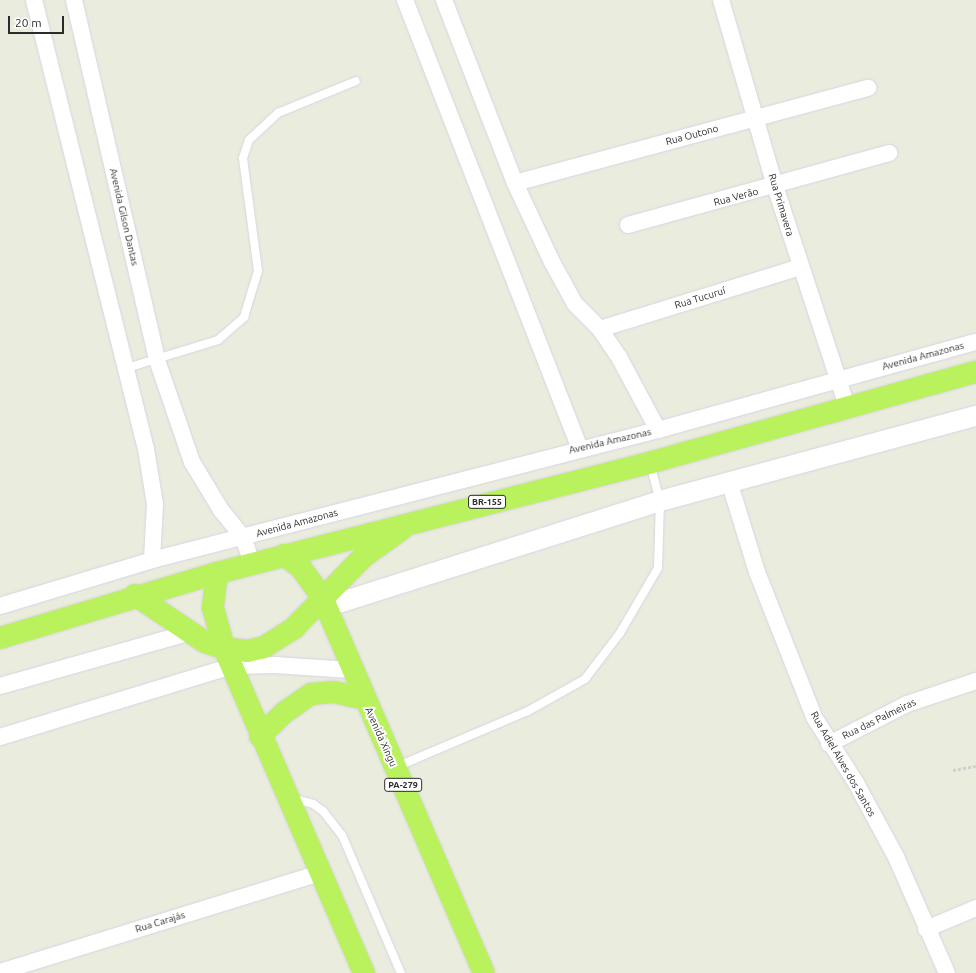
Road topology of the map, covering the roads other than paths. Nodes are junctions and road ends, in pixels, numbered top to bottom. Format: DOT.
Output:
graph roads {
  1 [pos="34,0"];
  2 [pos="74,0"];
  3 [pos="405,0"];
  4 [pos="444,0"];
  5 [pos="720,0"];
  6 [pos="356,80"];
  7 [pos="868,88"];
  8 [pos="755,118"];
  9 [pos="889,153"];
  10 [pos="516,183"];
  11 [pos="775,186"];
  12 [pos="628,225"];
  13 [pos="800,267"];
  14 [pos="600,329"];
  15 [pos="976,342"];
  16 [pos="157,360"];
  17 [pos="127,368"];
  18 [pos="976,372"];
  19 [pos="837,379"];
  20 [pos="848,409"];
  21 [pos="976,416"];
  22 [pos="658,430"];
  23 [pos="580,448"];
  24 [pos="649,462"];
  25 [pos="729,481"];
  26 [pos="660,501"];
  27 [pos="417,520"];
  28 [pos="243,537"];
  29 [pos="284,555"];
  30 [pos="152,560"];
  31 [pos="252,563"];
  32 [pos="217,573"];
  33 [pos="135,595"];
  34 [pos="324,602"];
  35 [pos="0,606"];
  36 [pos="187,633"];
  37 [pos="0,638"];
  38 [pos="228,657"];
  39 [pos="352,670"];
  40 [pos="976,681"];
  41 [pos="0,686"];
  42 [pos="364,699"];
  43 [pos="260,736"];
  44 [pos="0,737"];
  45 [pos="829,744"];
  46 [pos="395,768"];
  47 [pos="287,797"];
  48 [pos="320,873"];
  49 [pos="976,908"];
  50 [pos="926,929"];
  51 [pos="0,972"];
  52 [pos="364,973"];
  53 [pos="401,973"];
  54 [pos="484,973"];
  55 [pos="947,973"];
  1 -- 17 [label="street"];
  2 -- 16 [label="street, Avenida Gilson Dantas"];
  3 -- 23 [label="street"];
  4 -- 10 [label="street"];
  5 -- 8 [label="street, Rua Primavera"];
  6 -- 16 [label="lane"];
  7 -- 8 [label="street, Rua Outono"];
  8 -- 10 [label="street, Rua Outono"];
  8 -- 11 [label="street, Rua Primavera"];
  9 -- 11 [label="street, Rua Verão"];
  10 -- 14 [label="street"];
  11 -- 12 [label="street, Rua Verão"];
  11 -- 13 [label="street, Rua Primavera"];
  13 -- 14 [label="street, Rua Tucuruí"];
  13 -- 19 [label="street, Rua Primavera"];
  14 -- 22 [label="street"];
  15 -- 19 [label="street, Avenida Amazonas"];
  16 -- 17 [label="lane"];
  16 -- 28 [label="street, Avenida Gilson Dantas"];
  17 -- 30 [label="street"];
  18 -- 20 [label="main road, BR-155"];
  19 -- 20 [label="street, Rua Primavera"];
  19 -- 22 [label="street, Avenida Amazonas"];
  20 -- 24 [label="main road, BR-155"];
  21 -- 25 [label="street"];
  22 -- 23 [label="street, Avenida Amazonas"];
  23 -- 28 [label="street, Avenida Amazonas"];
  24 -- 26 [label="lane"];
  24 -- 27 [label="main road, BR-155"];
  25 -- 26 [label="street"];
  25 -- 45 [label="street, Rua Adiel Alves dos Santos"];
  26 -- 34 [label="street"];
  26 -- 46 [label="lane"];
  27 -- 29 [label="main road, BR-155"];
  27 -- 34 [label="main road"];
  28 -- 30 [label="street, Avenida Amazonas"];
  28 -- 31 [label="street, Avenida Gilson Dantas"];
  29 -- 31 [label="main road, BR-155"];
  29 -- 34 [label="main road, Avenida Xingu / PA-279"];
  30 -- 35 [label="street"];
  31 -- 32 [label="main road, BR-155"];
  32 -- 33 [label="main road, BR-155"];
  32 -- 38 [label="main road"];
  33 -- 36 [label="main road"];
  33 -- 37 [label="main road, BR-155"];
  34 -- 38 [label="main road"];
  34 -- 39 [label="main road, Avenida Xingu / PA-279"];
  36 -- 38 [label="main road"];
  36 -- 41 [label="street"];
  38 -- 39 [label="street"];
  38 -- 43 [label="main road"];
  38 -- 44 [label="street"];
  39 -- 42 [label="main road, Avenida Xingu / PA-279"];
  40 -- 45 [label="street, Rua das Palmeiras"];
  42 -- 43 [label="main road"];
  42 -- 46 [label="main road, Avenida Xingu / PA-279"];
  43 -- 47 [label="main road"];
  45 -- 50 [label="street, Rua Adiel Alves dos Santos"];
  46 -- 54 [label="main road, Avenida Xingu / PA-279"];
  47 -- 48 [label="main road"];
  47 -- 53 [label="lane"];
  48 -- 51 [label="street, Rua Carajás"];
  48 -- 52 [label="main road"];
  49 -- 50 [label="street"];
  50 -- 55 [label="street, Rua Adiel Alves dos Santos"];
}
